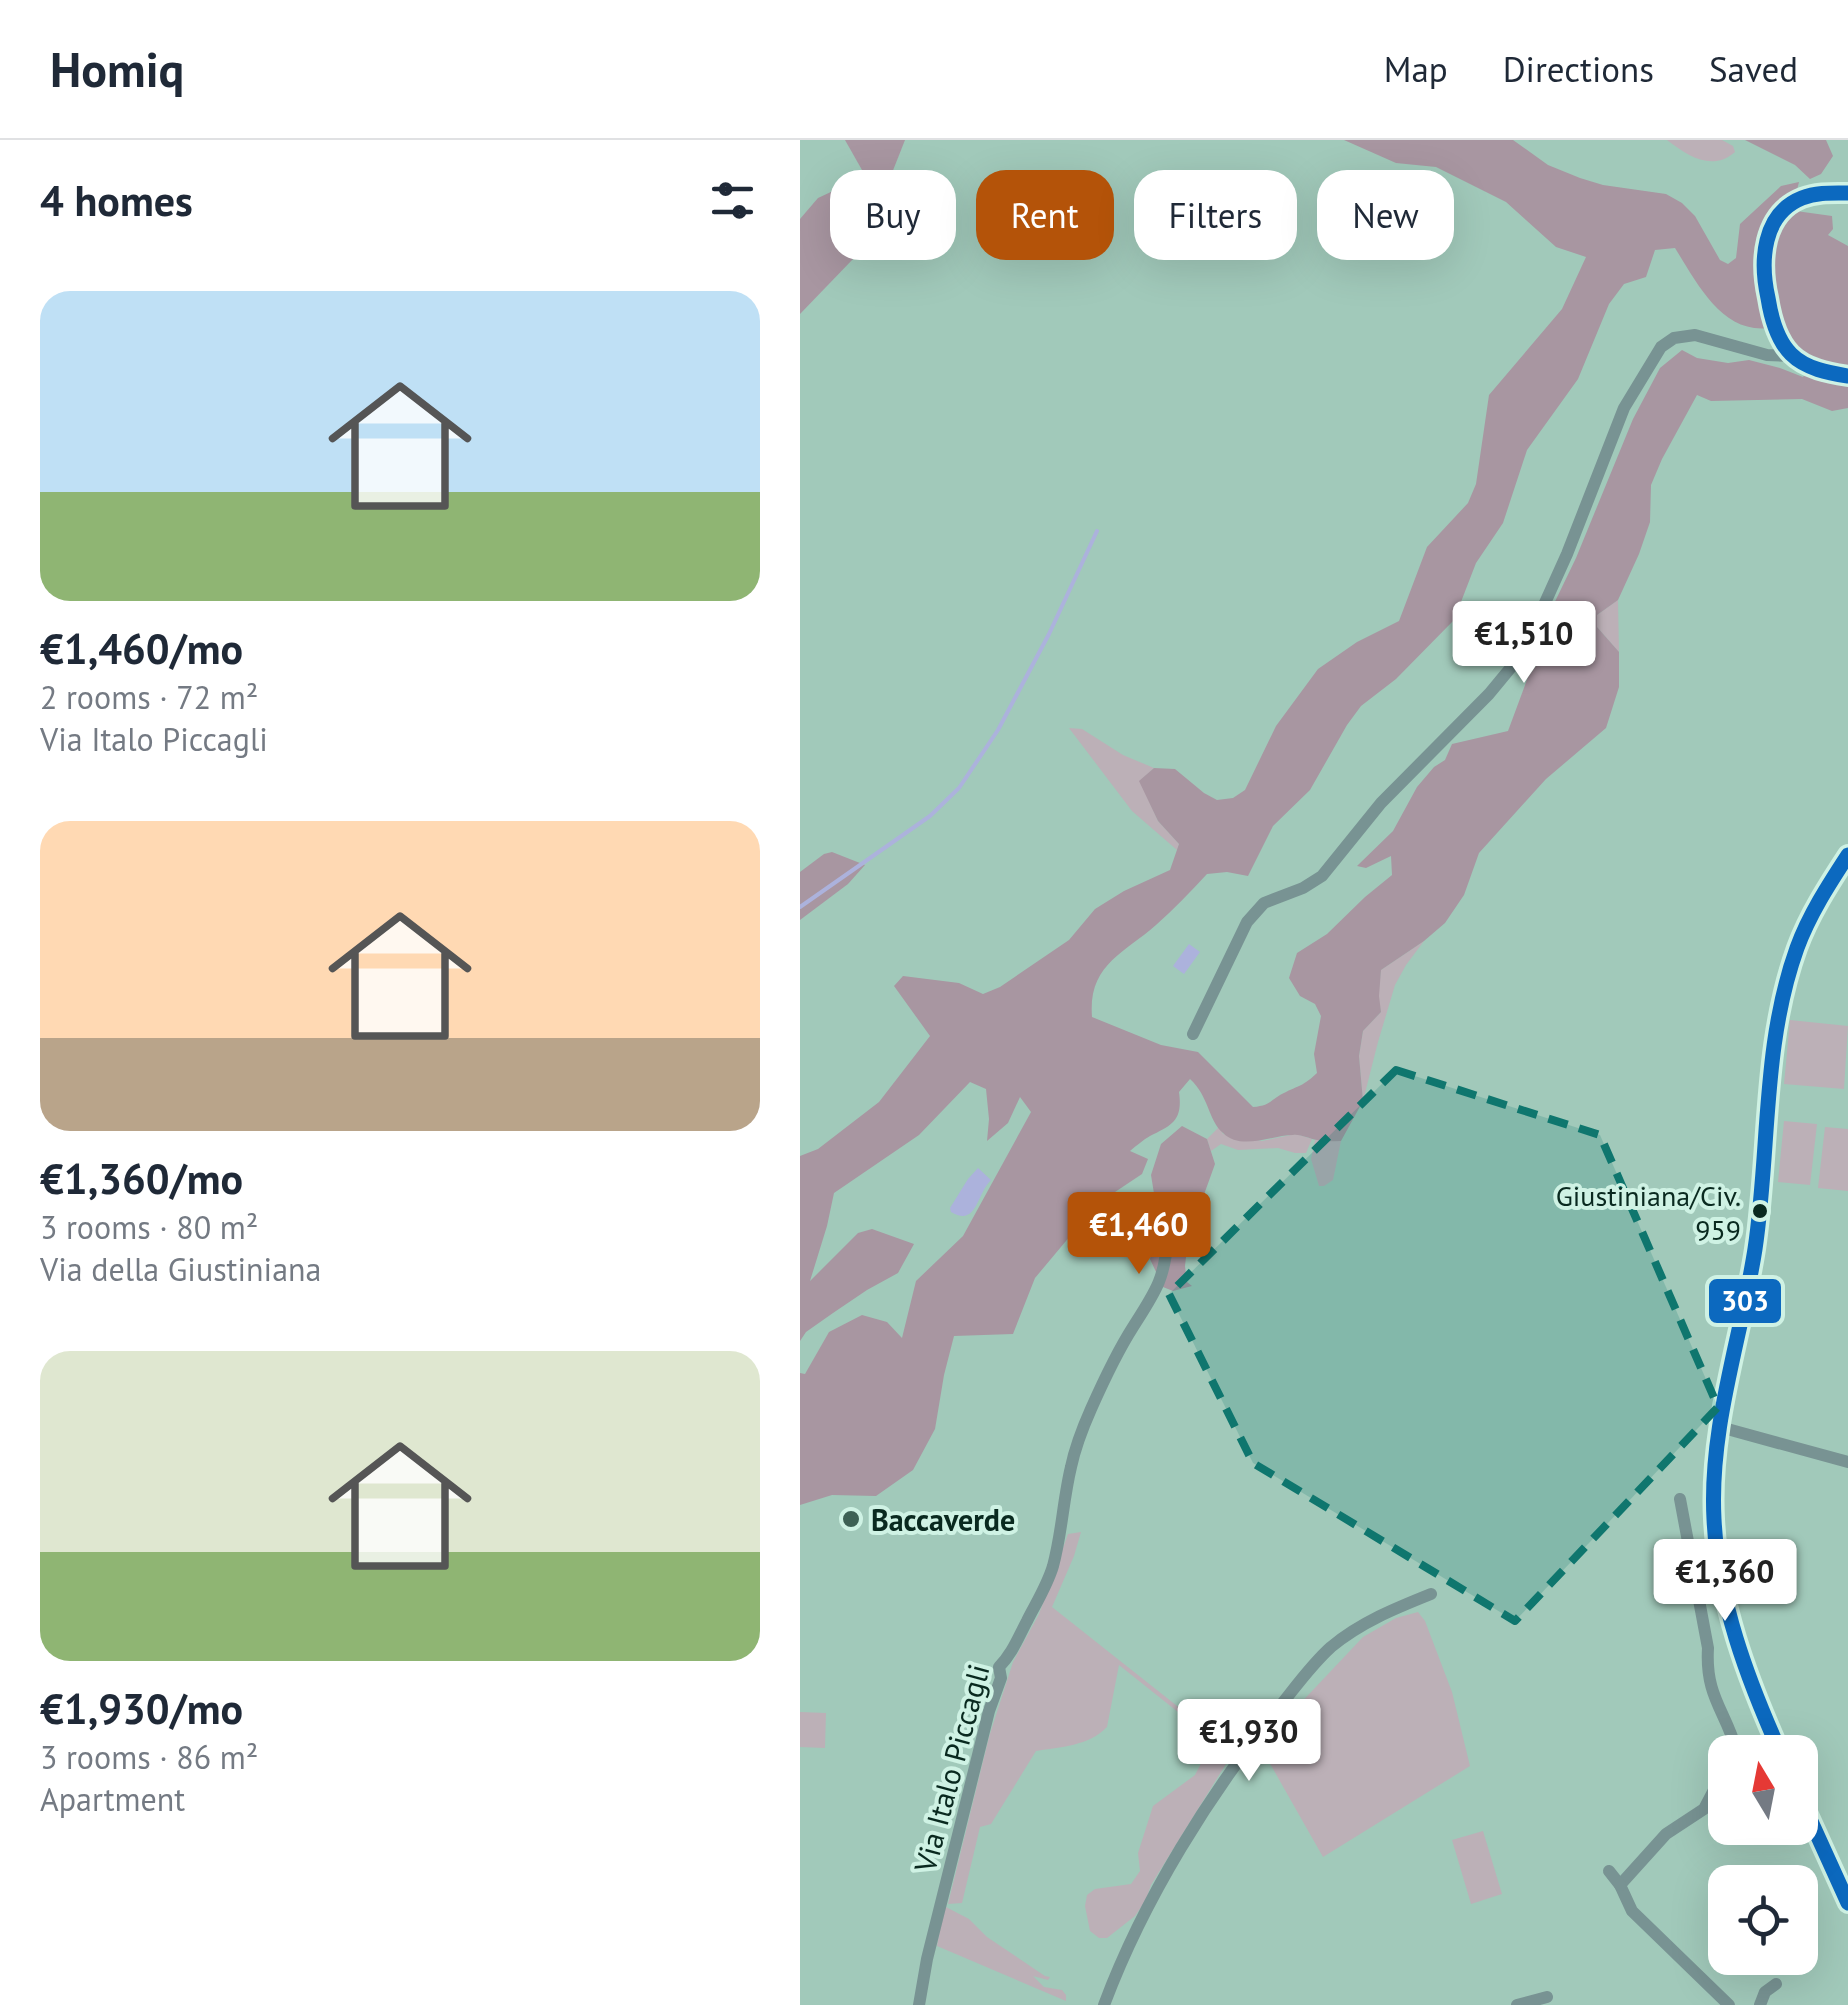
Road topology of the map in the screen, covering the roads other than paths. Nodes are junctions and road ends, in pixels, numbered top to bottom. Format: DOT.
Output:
graph roads {
  1 [pos="1848,193"];
  2 [pos="1793,356"];
  3 [pos="1848,376"];
  4 [pos="1848,855"];
  5 [pos="1193,1034"];
  6 [pos="1168,1235"];
  7 [pos="1720,1428"];
  8 [pos="1848,1462"];
  9 [pos="1680,1499"];
  10 [pos="1431,1594"];
  11 [pos="1729,1735"];
  12 [pos="1773,1735"];
  13 [pos="1708,1801"];
  14 [pos="1818,1837"];
  15 [pos="1610,1871"];
  16 [pos="1620,1886"];
  17 [pos="1848,1903"];
  18 [pos="1776,1984"];
  19 [pos="1547,1997"];
  20 [pos="919,2005"];
  21 [pos="1104,2005"];
  22 [pos="1517,2005"];
  23 [pos="1730,2005"];
  24 [pos="1760,2005"];
  1 -- 2 [label="street"];
  2 -- 3 [label="street"];
  2 -- 5 [label="street"];
  4 -- 7 [label="street"];
  6 -- 20 [label="street, Via Italo Piccagli"];
  7 -- 8 [label="street"];
  7 -- 12 [label="street"];
  9 -- 11 [label="street"];
  10 -- 21 [label="street"];
  13 -- 16 [label="street"];
  14 -- 17 [label="street"];
  15 -- 16 [label="street"];
  16 -- 23 [label="street"];
  18 -- 24 [label="street"];
  19 -- 22 [label="street"];
}
